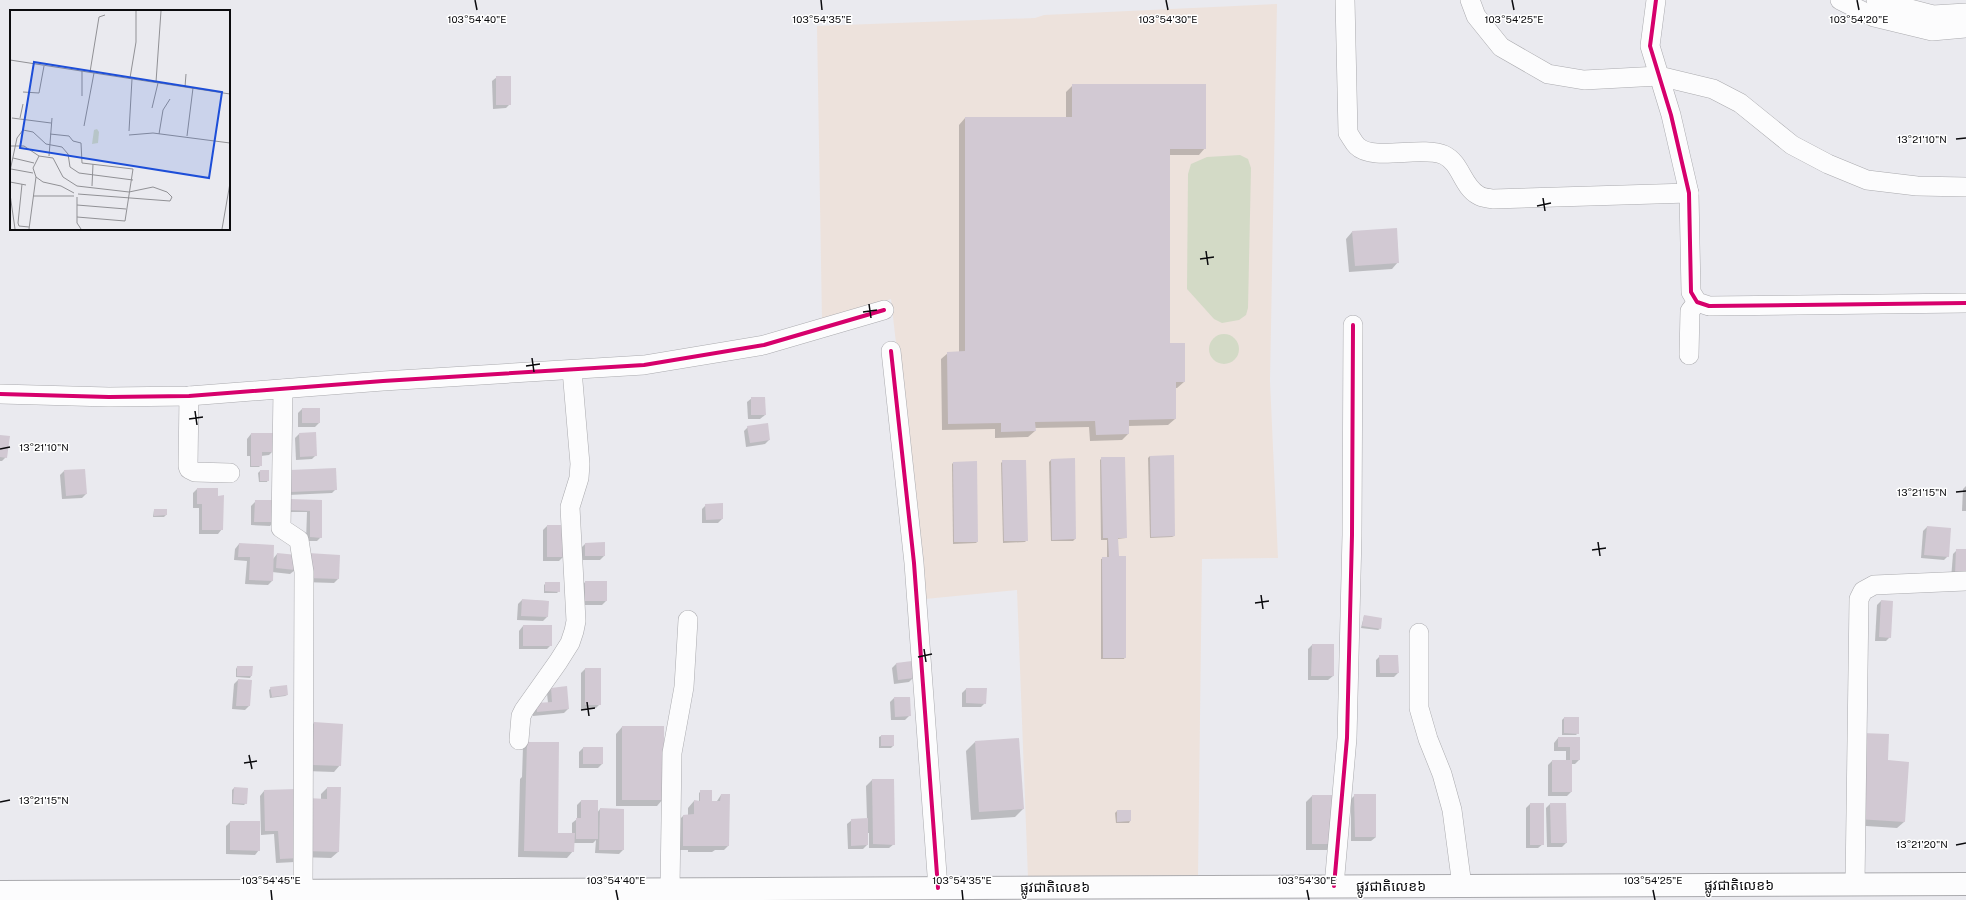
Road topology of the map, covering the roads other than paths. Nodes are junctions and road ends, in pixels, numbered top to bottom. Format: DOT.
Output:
graph roads {
  1 [pos="1345,0"];
  2 [pos="1470,0"];
  3 [pos="1656,0"];
  4 [pos="1840,0"];
  5 [pos="1876,0"];
  6 [pos="1966,13"];
  7 [pos="1966,28"];
  8 [pos="1659,76"];
  9 [pos="1966,187"];
  10 [pos="1689,193"];
  11 [pos="1697,302"];
  12 [pos="1966,303"];
  13 [pos="884,310"];
  14 [pos="1353,325"];
  15 [pos="890,351"];
  16 [pos="1689,355"];
  17 [pos="572,370"];
  18 [pos="283,389"];
  19 [pos="0,394"];
  20 [pos="189,396"];
  21 [pos="230,473"];
  22 [pos="1966,581"];
  23 [pos="688,620"];
  24 [pos="1419,633"];
  25 [pos="519,740"];
  26 [pos="1855,884"];
  27 [pos="1966,884"];
  28 [pos="1334,886"];
  29 [pos="1462,886"];
  30 [pos="938,888"];
  31 [pos="670,889"];
  32 [pos="0,892"];
  33 [pos="303,892"];
  34 [pos="1379,893"];
  35 [pos="961,894"];
  36 [pos="694,895"];
  37 [pos="387,896"];
  1 -- 10 [label="street"];
  2 -- 8 [label="street"];
  3 -- 8 [label="street"];
  4 -- 7 [label="street"];
  5 -- 6 [label="street"];
  8 -- 9 [label="street"];
  8 -- 10 [label="street"];
  10 -- 11 [label="street"];
  11 -- 12 [label="street"];
  11 -- 16 [label="street"];
  13 -- 17 [label="street"];
  14 -- 28 [label="street"];
  15 -- 30 [label="street"];
  17 -- 18 [label="street"];
  17 -- 25 [label="street"];
  18 -- 20 [label="street"];
  18 -- 33 [label="street"];
  19 -- 20 [label="street"];
  20 -- 21 [label="street"];
  22 -- 26 [label="street"];
  23 -- 31 [label="street"];
  24 -- 29 [label="street"];
  26 -- 27 [label="highway, ផ្លូវជាតិលេខ៦"];
  26 -- 29 [label="highway, ផ្លូវជាតិលេខ៦"];
  28 -- 34 [label="highway, ផ្លូវជាតិលេខ៦"];
  28 -- 35 [label="highway, ផ្លូវជាតិលេខ៦"];
  29 -- 34 [label="highway, ផ្លូវជាតិលេខ៦"];
  30 -- 35 [label="highway, ផ្លូវជាតិលេខ៦"];
  30 -- 36 [label="highway, ផ្លូវជាតិលេខ៦"];
  31 -- 36 [label="highway, ផ្លូវជាតិលេខ៦"];
  31 -- 37 [label="highway, ផ្លូវជាតិលេខ៦"];
  32 -- 33 [label="highway, ផ្លូវជាតិលេខ៦"];
  33 -- 37 [label="highway, ផ្លូវជាតិលេខ៦"];
}
